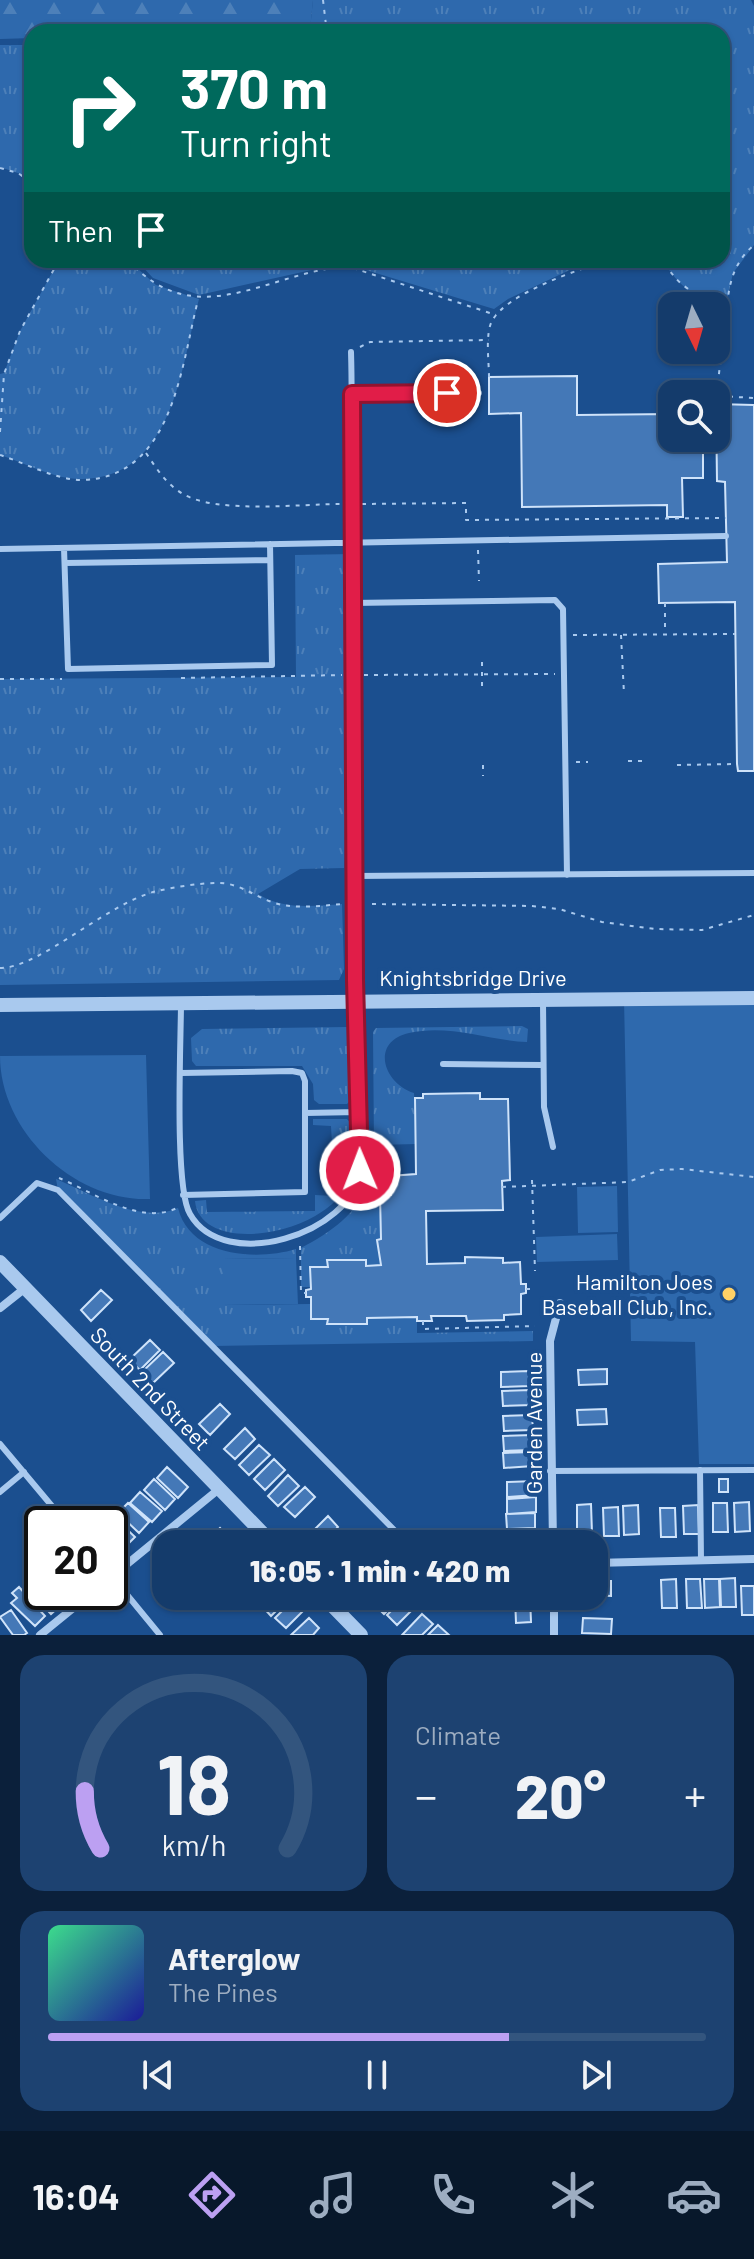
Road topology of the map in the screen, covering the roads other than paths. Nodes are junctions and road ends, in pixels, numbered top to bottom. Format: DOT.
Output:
graph roads {
  1 [pos="351,352"];
  2 [pos="479,393"];
  3 [pos="352,394"];
  4 [pos="726,536"];
  5 [pos="351,542"];
  6 [pos="270,544"];
  7 [pos="64,548"];
  8 [pos="0,549"];
  9 [pos="270,560"];
  10 [pos="65,563"];
  11 [pos="352,603"];
  12 [pos="754,873"];
  13 [pos="567,875"];
  14 [pos="354,876"];
  15 [pos="754,998"];
  16 [pos="543,999"];
  17 [pos="355,1000"];
  18 [pos="181,1002"];
  19 [pos="0,1005"];
  20 [pos="443,1064"];
  21 [pos="543,1065"];
  22 [pos="181,1073"];
  23 [pos="358,1112"];
  24 [pos="305,1113"];
  25 [pos="553,1147"];
  26 [pos="183,1195"];
  27 [pos="0,1218"];
  28 [pos="0,1262"];
  29 [pos="24,1289"];
  30 [pos="560,1303"];
  31 [pos="0,1308"];
  32 [pos="0,1444"];
  33 [pos="700,1470"];
  34 [pos="754,1470"];
  35 [pos="550,1471"];
  36 [pos="24,1472"];
  37 [pos="219,1489"];
  38 [pos="0,1492"];
  39 [pos="52,1506"];
  40 [pos="259,1530"];
  41 [pos="394,1530"];
  42 [pos="552,1530"];
  43 [pos="754,1559"];
  44 [pos="701,1560"];
  45 [pos="128,1562"];
  46 [pos="608,1563"];
  47 [pos="128,1596"];
  48 [pos="71,1610"];
  49 [pos="337,1610"];
  50 [pos="554,1610"];
  51 [pos="40,1635"];
  52 [pos="160,1635"];
  53 [pos="361,1635"];
  54 [pos="554,1635"];
  1 -- 3 [label="lane"];
  2 -- 3 [label="lane"];
  3 -- 5 [label="lane"];
  4 -- 5 [label="lane"];
  5 -- 6 [label="lane"];
  5 -- 11 [label="lane"];
  6 -- 7 [label="lane"];
  6 -- 9 [label="lane"];
  7 -- 8 [label="lane"];
  7 -- 10 [label="lane"];
  9 -- 10 [label="lane"];
  9 -- 10 [label="lane"];
  11 -- 13 [label="lane"];
  11 -- 14 [label="lane"];
  12 -- 13 [label="lane"];
  13 -- 14 [label="lane"];
  14 -- 17 [label="lane"];
  15 -- 16 [label="street, Knightsbridge Drive"];
  16 -- 17 [label="street, Knightsbridge Drive"];
  16 -- 21 [label="lane"];
  17 -- 18 [label="street, Knightsbridge Drive"];
  17 -- 23 [label="lane"];
  18 -- 19 [label="street, Knightsbridge Drive"];
  18 -- 22 [label="lane"];
  20 -- 21 [label="lane"];
  21 -- 25 [label="lane"];
  22 -- 24 [label="lane"];
  22 -- 26 [label="lane"];
  23 -- 24 [label="lane"];
  23 -- 26 [label="lane"];
  24 -- 26 [label="lane"];
  27 -- 41 [label="lane"];
  28 -- 29 [label="street, South 2nd Street"];
  29 -- 31 [label="street"];
  29 -- 37 [label="street, South 2nd Street"];
  30 -- 35 [label="street, Garden Avenue"];
  32 -- 36 [label="lane"];
  33 -- 34 [label="lane"];
  33 -- 35 [label="lane"];
  33 -- 44 [label="lane"];
  35 -- 42 [label="street, Garden Avenue"];
  36 -- 38 [label="lane"];
  36 -- 39 [label="lane"];
  37 -- 40 [label="street, South 2nd Street"];
  37 -- 45 [label="street"];
  43 -- 44 [label="street"];
  44 -- 46 [label="street"];
  47 -- 52 [label="lane"];
  48 -- 51 [label="street"];
  49 -- 53 [label="street"];
  50 -- 54 [label="street"];
}
